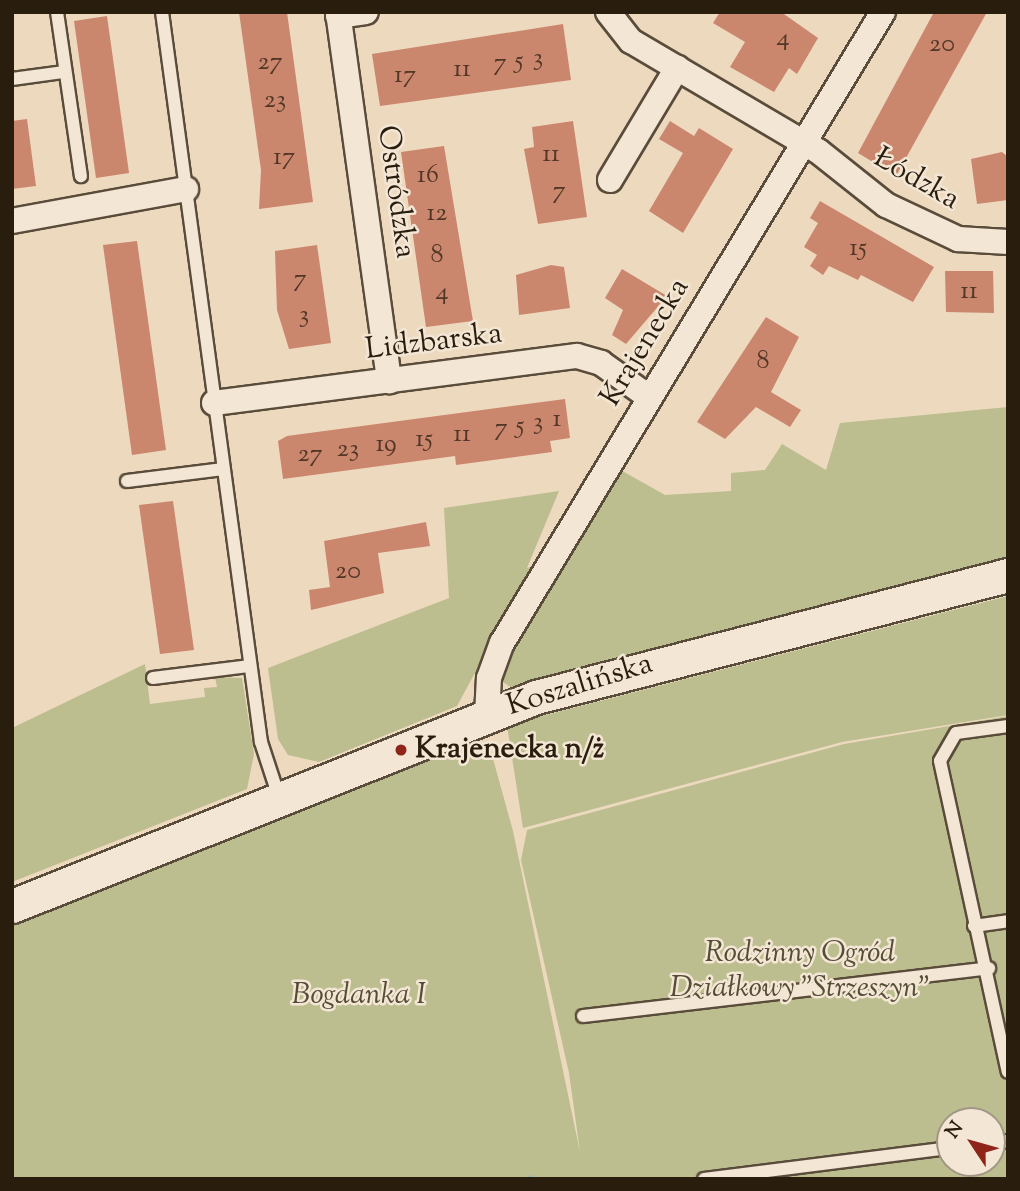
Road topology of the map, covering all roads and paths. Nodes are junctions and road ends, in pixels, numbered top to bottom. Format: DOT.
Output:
graph roads {
  1 [pos="57,12"];
  2 [pos="162,12"];
  3 [pos="366,12"];
  4 [pos="608,12"];
  5 [pos="883,12"];
  6 [pos="338,14"];
  7 [pos="677,68"];
  8 [pos="63,72"];
  9 [pos="12,79"];
  10 [pos="804,143"];
  11 [pos="81,176"];
  12 [pos="610,180"];
  13 [pos="186,189"];
  14 [pos="12,221"];
  15 [pos="1008,242"];
  16 [pos="389,381"];
  17 [pos="650,398"];
  18 [pos="214,404"];
  19 [pos="223,469"];
  20 [pos="127,481"];
  21 [pos="1008,575"];
  22 [pos="250,666"];
  23 [pos="153,678"];
  24 [pos="487,715"];
  25 [pos="1008,726"];
  26 [pos="280,798"];
  27 [pos="12,905"];
  28 [pos="1008,921"];
  29 [pos="974,926"];
  30 [pos="989,968"];
  31 [pos="583,1016"];
  32 [pos="1008,1072"];
  33 [pos="936,1150"];
  34 [pos="704,1179"];
  1 -- 8 [label="lane"];
  2 -- 13 [label="lane"];
  3 -- 6 [label="street"];
  4 -- 7 [label="street, Łódzka"];
  5 -- 10 [label="street, Krajenecka"];
  6 -- 16 [label="street, Ostródzka"];
  7 -- 10 [label="street, Łódzka"];
  7 -- 12 [label="street"];
  8 -- 9 [label="lane"];
  8 -- 11 [label="lane"];
  10 -- 15 [label="street, Łódzka"];
  10 -- 17 [label="street, Krajenecka"];
  13 -- 14 [label="street"];
  13 -- 18 [label="lane"];
  16 -- 17 [label="street, Lidzbarska"];
  16 -- 18 [label="street, Lidzbarska"];
  17 -- 24 [label="street, Krajenecka"];
  18 -- 19 [label="lane"];
  19 -- 20 [label="lane"];
  19 -- 22 [label="lane"];
  21 -- 24 [label="street, Koszalińska"];
  22 -- 23 [label="lane"];
  22 -- 26 [label="lane"];
  24 -- 26 [label="street, Koszalińska"];
  25 -- 29 [label="lane"];
  26 -- 27 [label="street, Koszalińska"];
  28 -- 29 [label="lane"];
  29 -- 30 [label="lane"];
  30 -- 31 [label="lane"];
  30 -- 32 [label="lane"];
  33 -- 34 [label="lane"];
}
